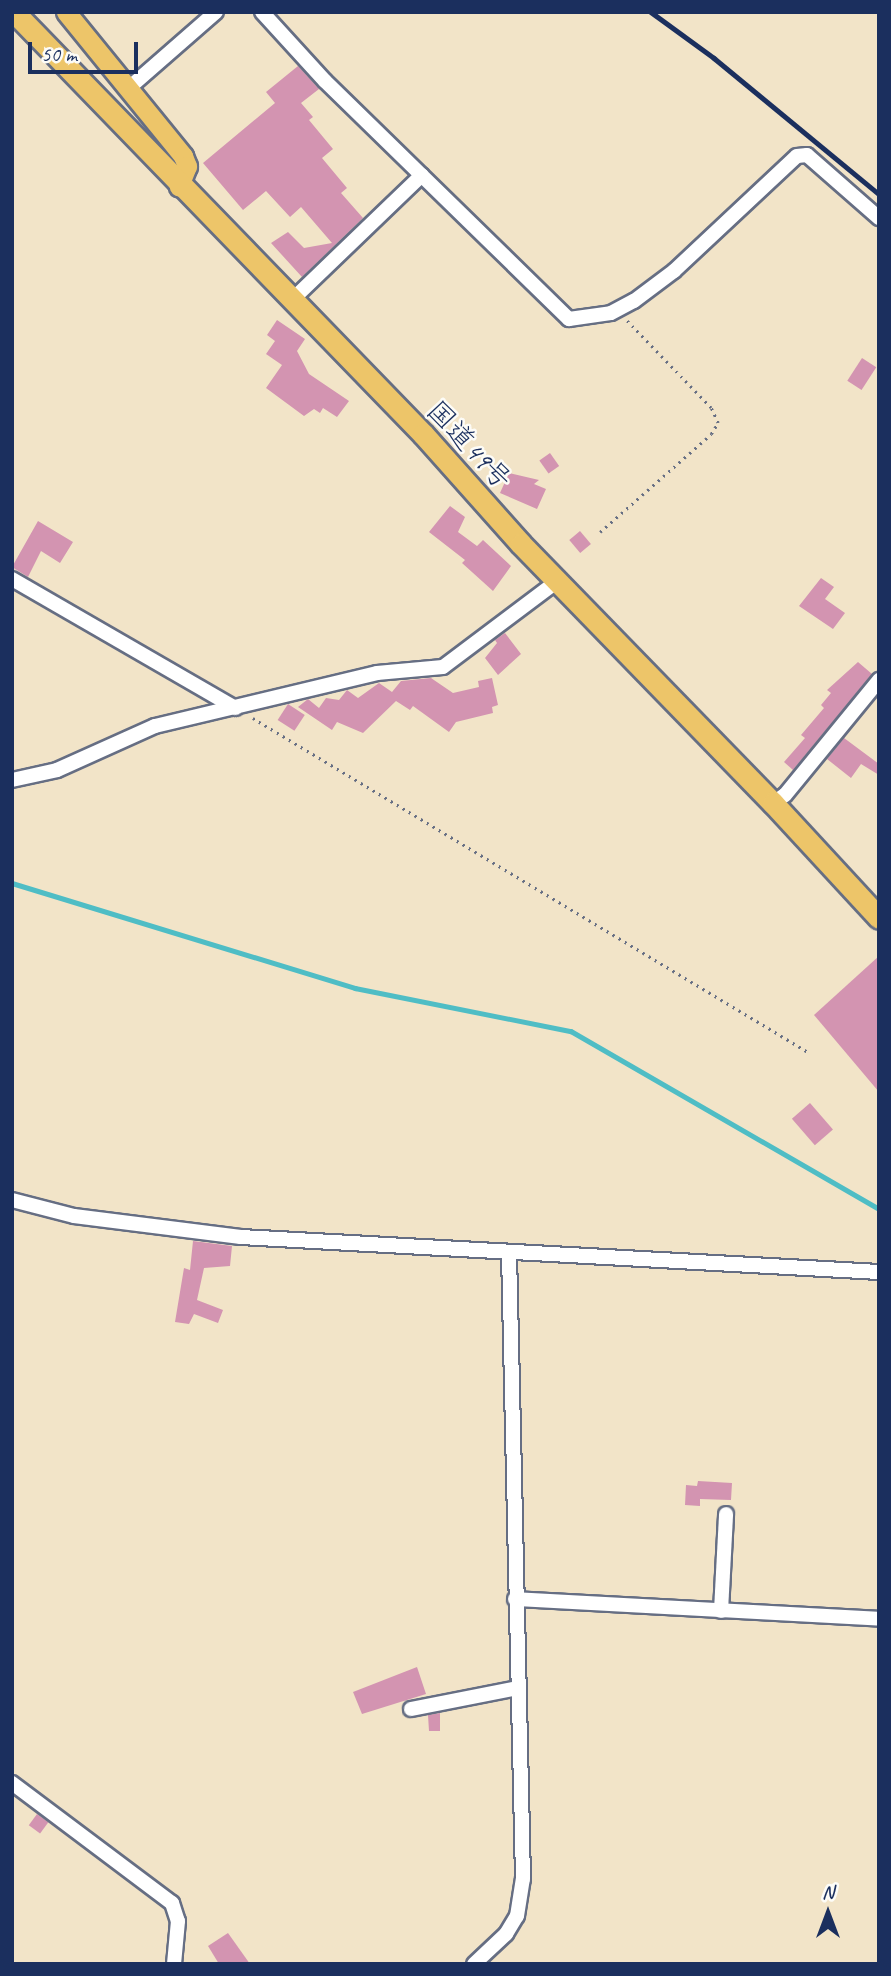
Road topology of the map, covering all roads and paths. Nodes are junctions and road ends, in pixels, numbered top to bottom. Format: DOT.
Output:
graph roads {
  1 [pos="14,12"];
  2 [pos="66,12"];
  3 [pos="216,12"];
  4 [pos="262,12"];
  5 [pos="131,88"];
  6 [pos="422,175"];
  7 [pos="179,186"];
  8 [pos="879,218"];
  9 [pos="292,300"];
  10 [pos="621,309"];
  11 [pos="600,531"];
  12 [pos="12,579"];
  13 [pos="559,580"];
  14 [pos="879,680"];
  15 [pos="235,708"];
  16 [pos="12,780"];
  17 [pos="774,803"];
  18 [pos="879,919"];
  19 [pos="808,1052"];
  20 [pos="12,1200"];
  21 [pos="509,1254"];
  22 [pos="879,1272"];
  23 [pos="726,1514"];
  24 [pos="515,1599"];
  25 [pos="721,1611"];
  26 [pos="879,1619"];
  27 [pos="518,1689"];
  28 [pos="411,1709"];
  29 [pos="12,1783"];
  30 [pos="174,1964"];
  31 [pos="474,1964"];
  1 -- 7 [label="highway, 国道49号"];
  2 -- 5 [label="main road"];
  3 -- 5 [label="street"];
  4 -- 6 [label="street"];
  5 -- 7 [label="main road"];
  6 -- 9 [label="street"];
  6 -- 10 [label="street"];
  7 -- 9 [label="highway, 国道49号"];
  8 -- 10 [label="street"];
  9 -- 13 [label="highway, 国道49号"];
  10 -- 11 [label="path"];
  12 -- 15 [label="street"];
  13 -- 15 [label="street"];
  13 -- 17 [label="highway, 国道49号"];
  14 -- 17 [label="street"];
  15 -- 16 [label="street"];
  15 -- 19 [label="path"];
  17 -- 18 [label="highway, 国道49号"];
  20 -- 21 [label="street"];
  21 -- 22 [label="street"];
  21 -- 24 [label="street"];
  23 -- 25 [label="street"];
  24 -- 25 [label="street"];
  24 -- 27 [label="street"];
  25 -- 26 [label="street"];
  27 -- 28 [label="street"];
  27 -- 31 [label="street"];
  29 -- 30 [label="street"];
}
